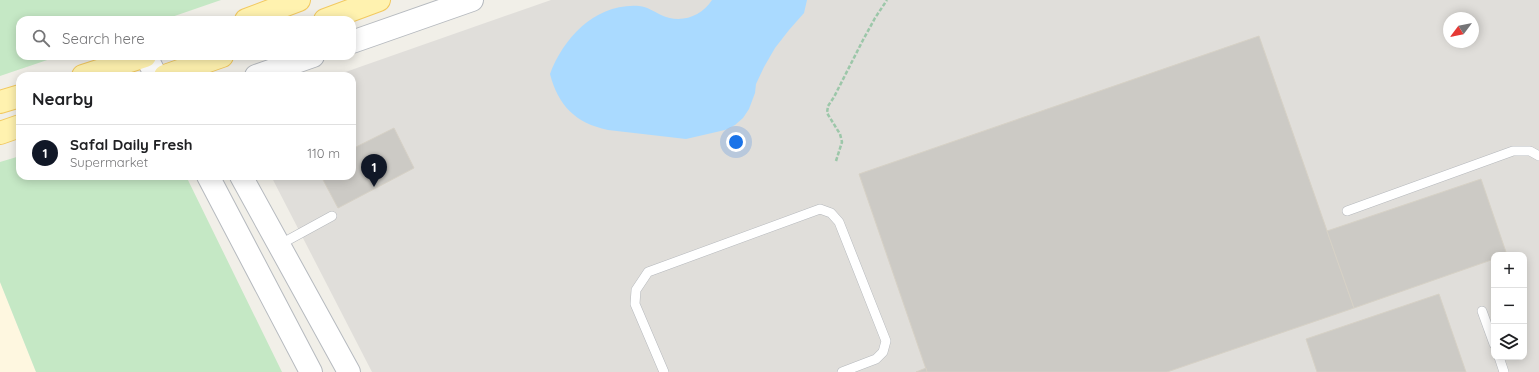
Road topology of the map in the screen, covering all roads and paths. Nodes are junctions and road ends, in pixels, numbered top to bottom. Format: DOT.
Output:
graph roads {
  1 [pos="299,0"];
  2 [pos="379,0"];
  3 [pos="472,0"];
  4 [pos="887,0"];
  5 [pos="257,16"];
  6 [pos="336,16"];
  7 [pos="356,41"];
  8 [pos="133,60"];
  9 [pos="148,60"];
  10 [pos="208,60"];
  11 [pos="302,60"];
  12 [pos="178,69"];
  13 [pos="96,72"];
  14 [pos="154,72"];
  15 [pos="267,72"];
  16 [pos="16,97"];
  17 [pos="0,102"];
  18 [pos="16,127"];
  19 [pos="0,133"];
  20 [pos="1539,156"];
  21 [pos="836,161"];
  22 [pos="210,180"];
  23 [pos="243,180"];
  24 [pos="1347,211"];
  25 [pos="332,216"];
  26 [pos="279,245"];
  27 [pos="252,261"];
  28 [pos="1482,311"];
  29 [pos="1491,336"];
  30 [pos="1500,360"];
  31 [pos="311,372"];
  32 [pos="349,372"];
  33 [pos="664,372"];
  34 [pos="842,372"];
  35 [pos="1504,372"];
  1 -- 5 [label="main road"];
  2 -- 6 [label="main road"];
  3 -- 7 [label="street"];
  4 -- 21 [label="path"];
  8 -- 13 [label="main road"];
  9 -- 14 [label="street"];
  10 -- 12 [label="main road"];
  11 -- 15 [label="street"];
  16 -- 17 [label="main road"];
  18 -- 19 [label="main road"];
  20 -- 24 [label="lane"];
  22 -- 27 [label="street"];
  23 -- 26 [label="street"];
  25 -- 26 [label="lane"];
  26 -- 27 [label="street"];
  26 -- 32 [label="street"];
  27 -- 31 [label="street"];
  28 -- 29 [label="lane"];
  30 -- 35 [label="lane"];
  33 -- 34 [label="lane"];
}
